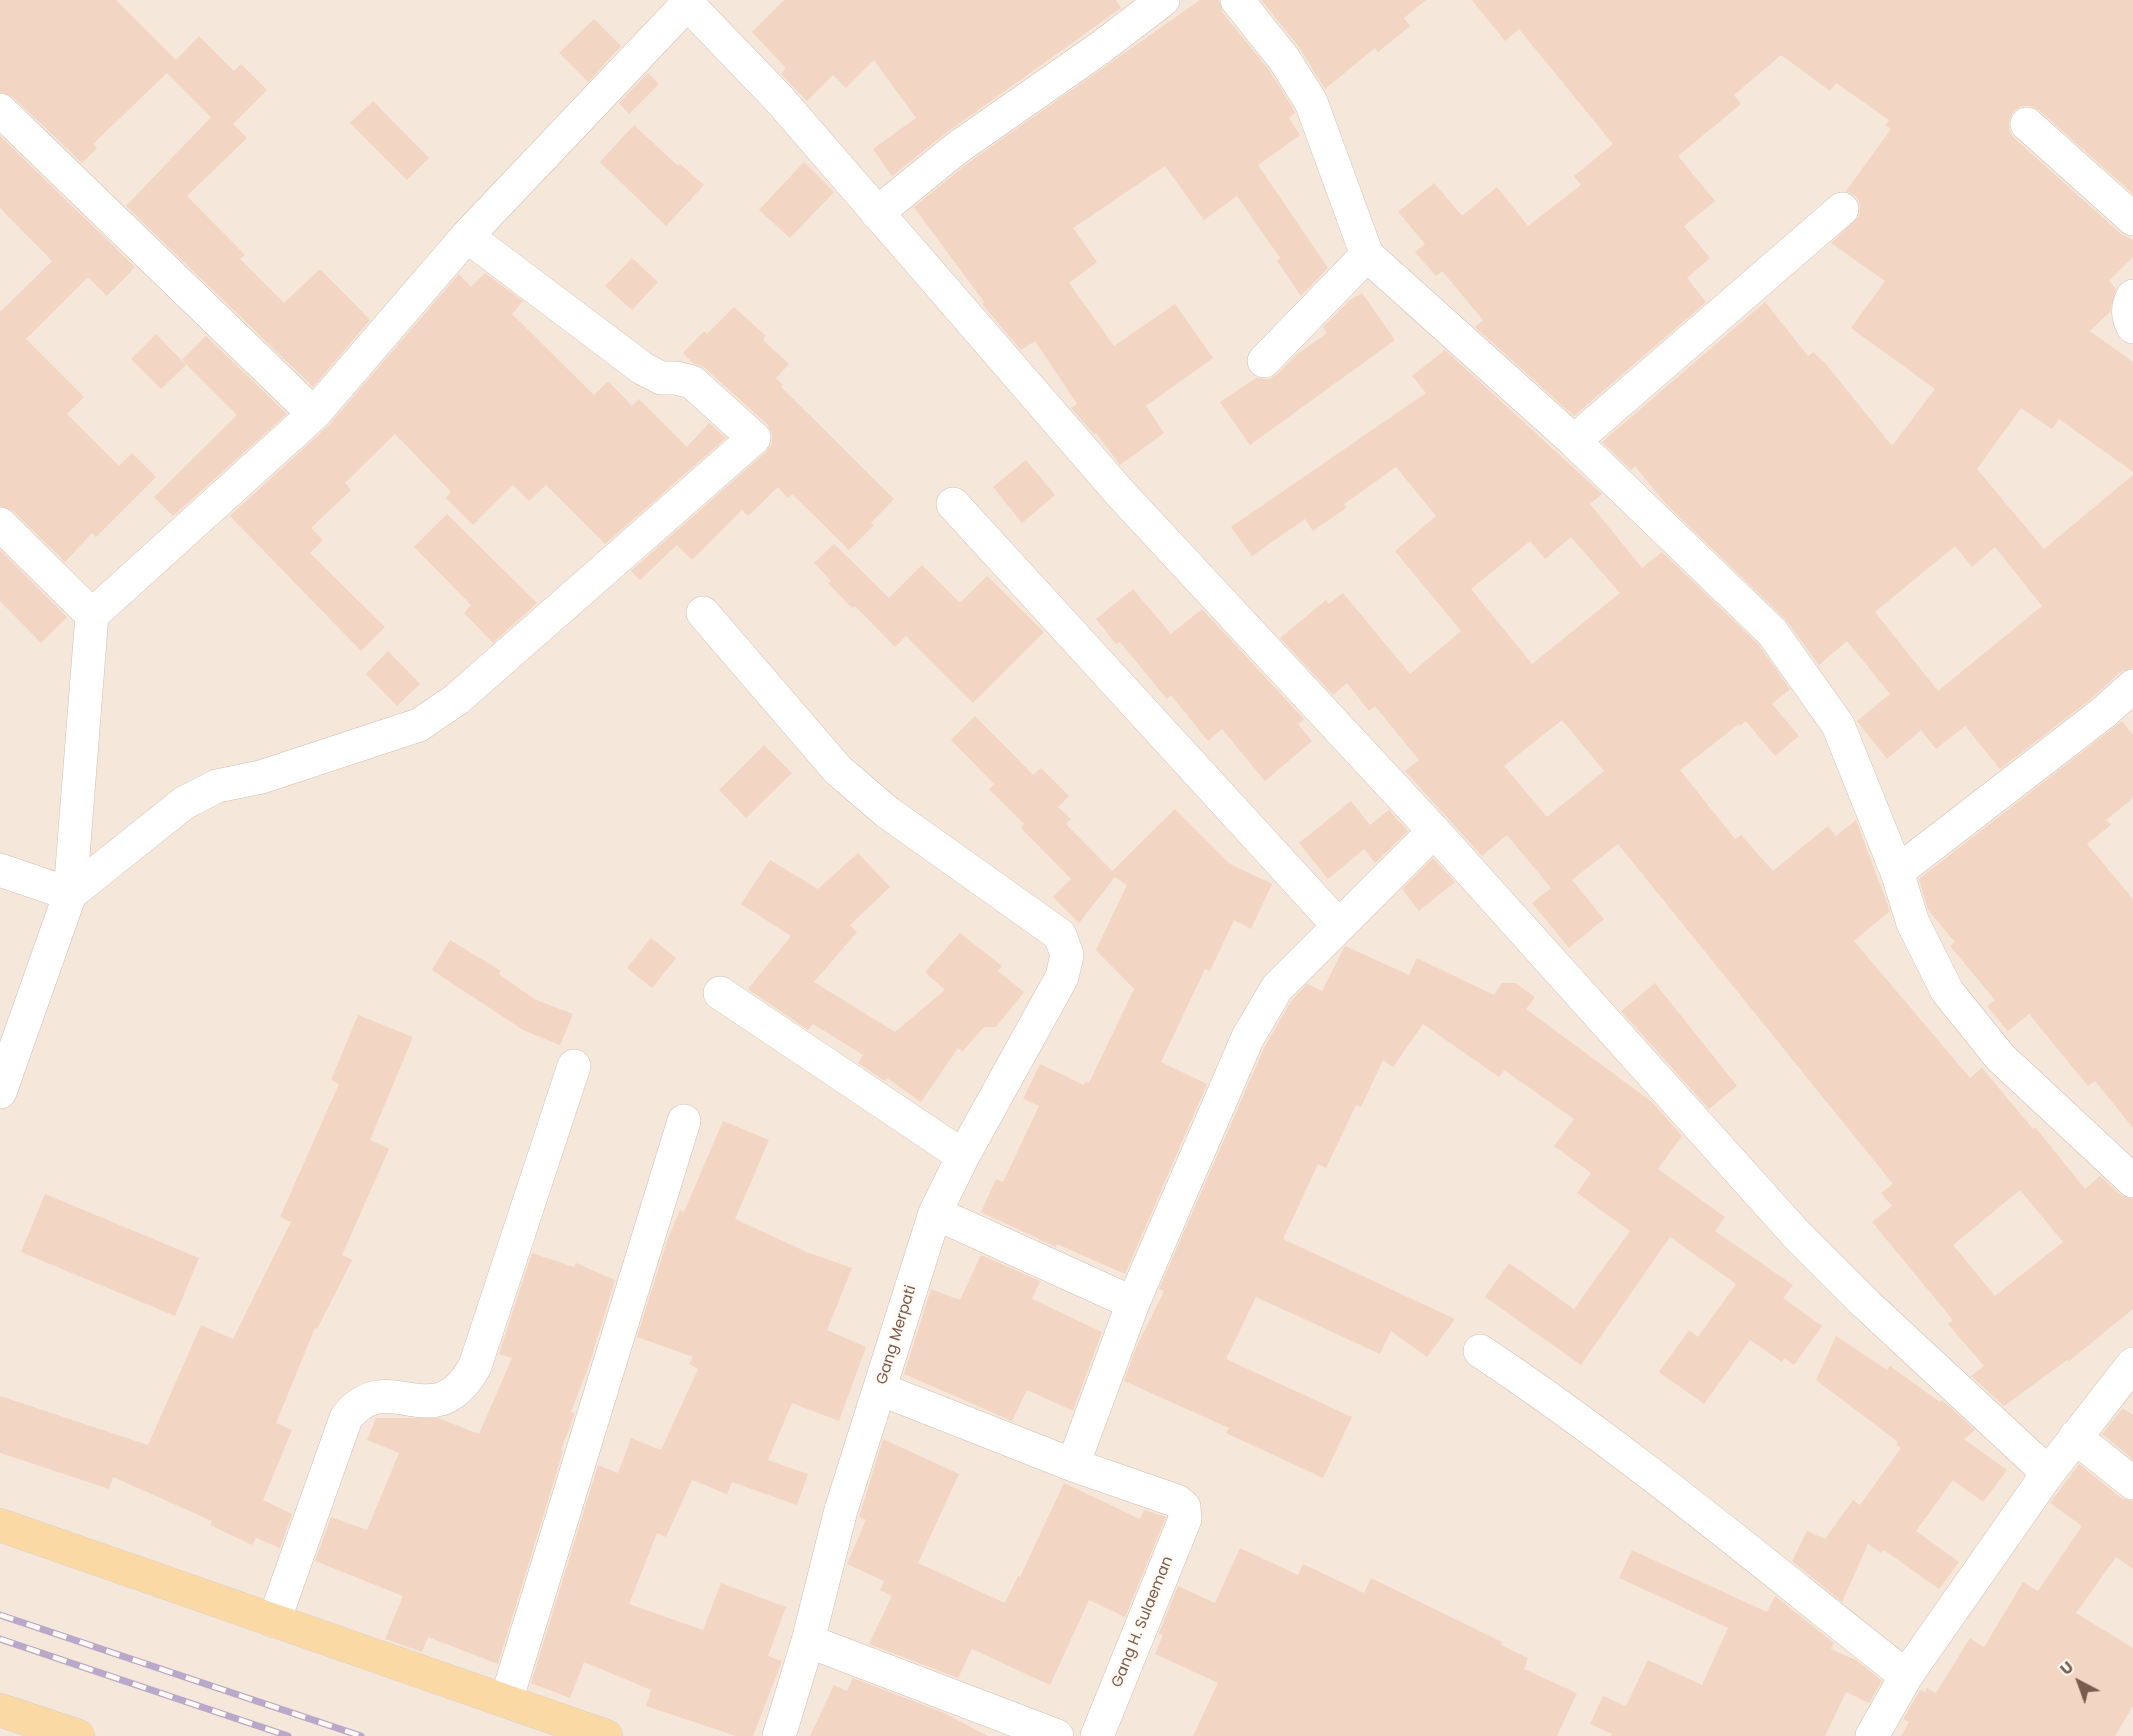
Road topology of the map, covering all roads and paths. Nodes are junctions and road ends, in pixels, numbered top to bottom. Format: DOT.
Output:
graph roads {
  1 [pos="1162,0"];
  2 [pos="1237,0"];
  3 [pos="687,1"];
  4 [pos="0,110"];
  5 [pos="2027,124"];
  6 [pos="1842,208"];
  7 [pos="877,213"];
  8 [pos="2133,219"];
  9 [pos="467,236"];
  10 [pos="1367,255"];
  11 [pos="2133,296"];
  12 [pos="2133,327"];
  13 [pos="1264,361"];
  14 [pos="314,414"];
  15 [pos="1574,441"];
  16 [pos="953,504"];
  17 [pos="0,524"];
  18 [pos="703,613"];
  19 [pos="92,615"];
  20 [pos="2133,686"];
  21 [pos="1434,831"];
  22 [pos="0,870"];
  23 [pos="1897,873"];
  24 [pos="70,894"];
  25 [pos="1338,925"];
  26 [pos="720,993"];
  27 [pos="574,1066"];
  28 [pos="0,1092"];
  29 [pos="684,1121"];
  30 [pos="963,1156"];
  31 [pos="2133,1181"];
  32 [pos="935,1213"];
  33 [pos="1132,1303"];
  34 [pos="1480,1351"];
  35 [pos="2133,1364"];
  36 [pos="880,1389"];
  37 [pos="2075,1437"];
  38 [pos="1073,1465"];
  39 [pos="2048,1473"];
  40 [pos="2133,1483"];
  41 [pos="0,1525"];
  42 [pos="274,1621"];
  43 [pos="808,1641"];
  44 [pos="1906,1676"];
  45 [pos="506,1701"];
  46 [pos="0,1710"];
  47 [pos="78,1736"];
  48 [pos="606,1736"];
  49 [pos="778,1736"];
  50 [pos="1057,1736"];
  51 [pos="1097,1736"];
  52 [pos="1872,1736"];
  1 -- 7 [label="street"];
  2 -- 10 [label="street"];
  3 -- 7 [label="street"];
  3 -- 9 [label="street"];
  4 -- 14 [label="street"];
  5 -- 8 [label="street"];
  6 -- 15 [label="street"];
  7 -- 21 [label="street"];
  9 -- 14 [label="street"];
  9 -- 24 [label="street"];
  10 -- 13 [label="street"];
  10 -- 15 [label="street"];
  11 -- 12 [label="street"];
  14 -- 19 [label="street"];
  15 -- 23 [label="street"];
  16 -- 25 [label="street"];
  17 -- 19 [label="street"];
  18 -- 30 [label="street, Gang Merpati"];
  19 -- 24 [label="street"];
  20 -- 23 [label="street"];
  21 -- 25 [label="street"];
  21 -- 39 [label="street"];
  22 -- 24 [label="street"];
  23 -- 31 [label="street"];
  24 -- 28 [label="street"];
  25 -- 33 [label="street"];
  26 -- 30 [label="street"];
  27 -- 42 [label="street"];
  29 -- 45 [label="street"];
  30 -- 32 [label="street, Gang Merpati"];
  32 -- 33 [label="street"];
  32 -- 36 [label="street, Gang Merpati"];
  33 -- 38 [label="street"];
  34 -- 44 [label="street"];
  35 -- 37 [label="street"];
  36 -- 38 [label="street"];
  36 -- 43 [label="street, Gang Merpati"];
  37 -- 39 [label="street"];
  37 -- 40 [label="street"];
  38 -- 51 [label="street, Gang H. Sulaeman"];
  39 -- 44 [label="street"];
  41 -- 42 [label="main road"];
  42 -- 45 [label="main road"];
  43 -- 49 [label="street, Gang Merpati"];
  43 -- 50 [label="street"];
  44 -- 52 [label="street"];
  45 -- 48 [label="main road"];
  46 -- 47 [label="main road"];
}
